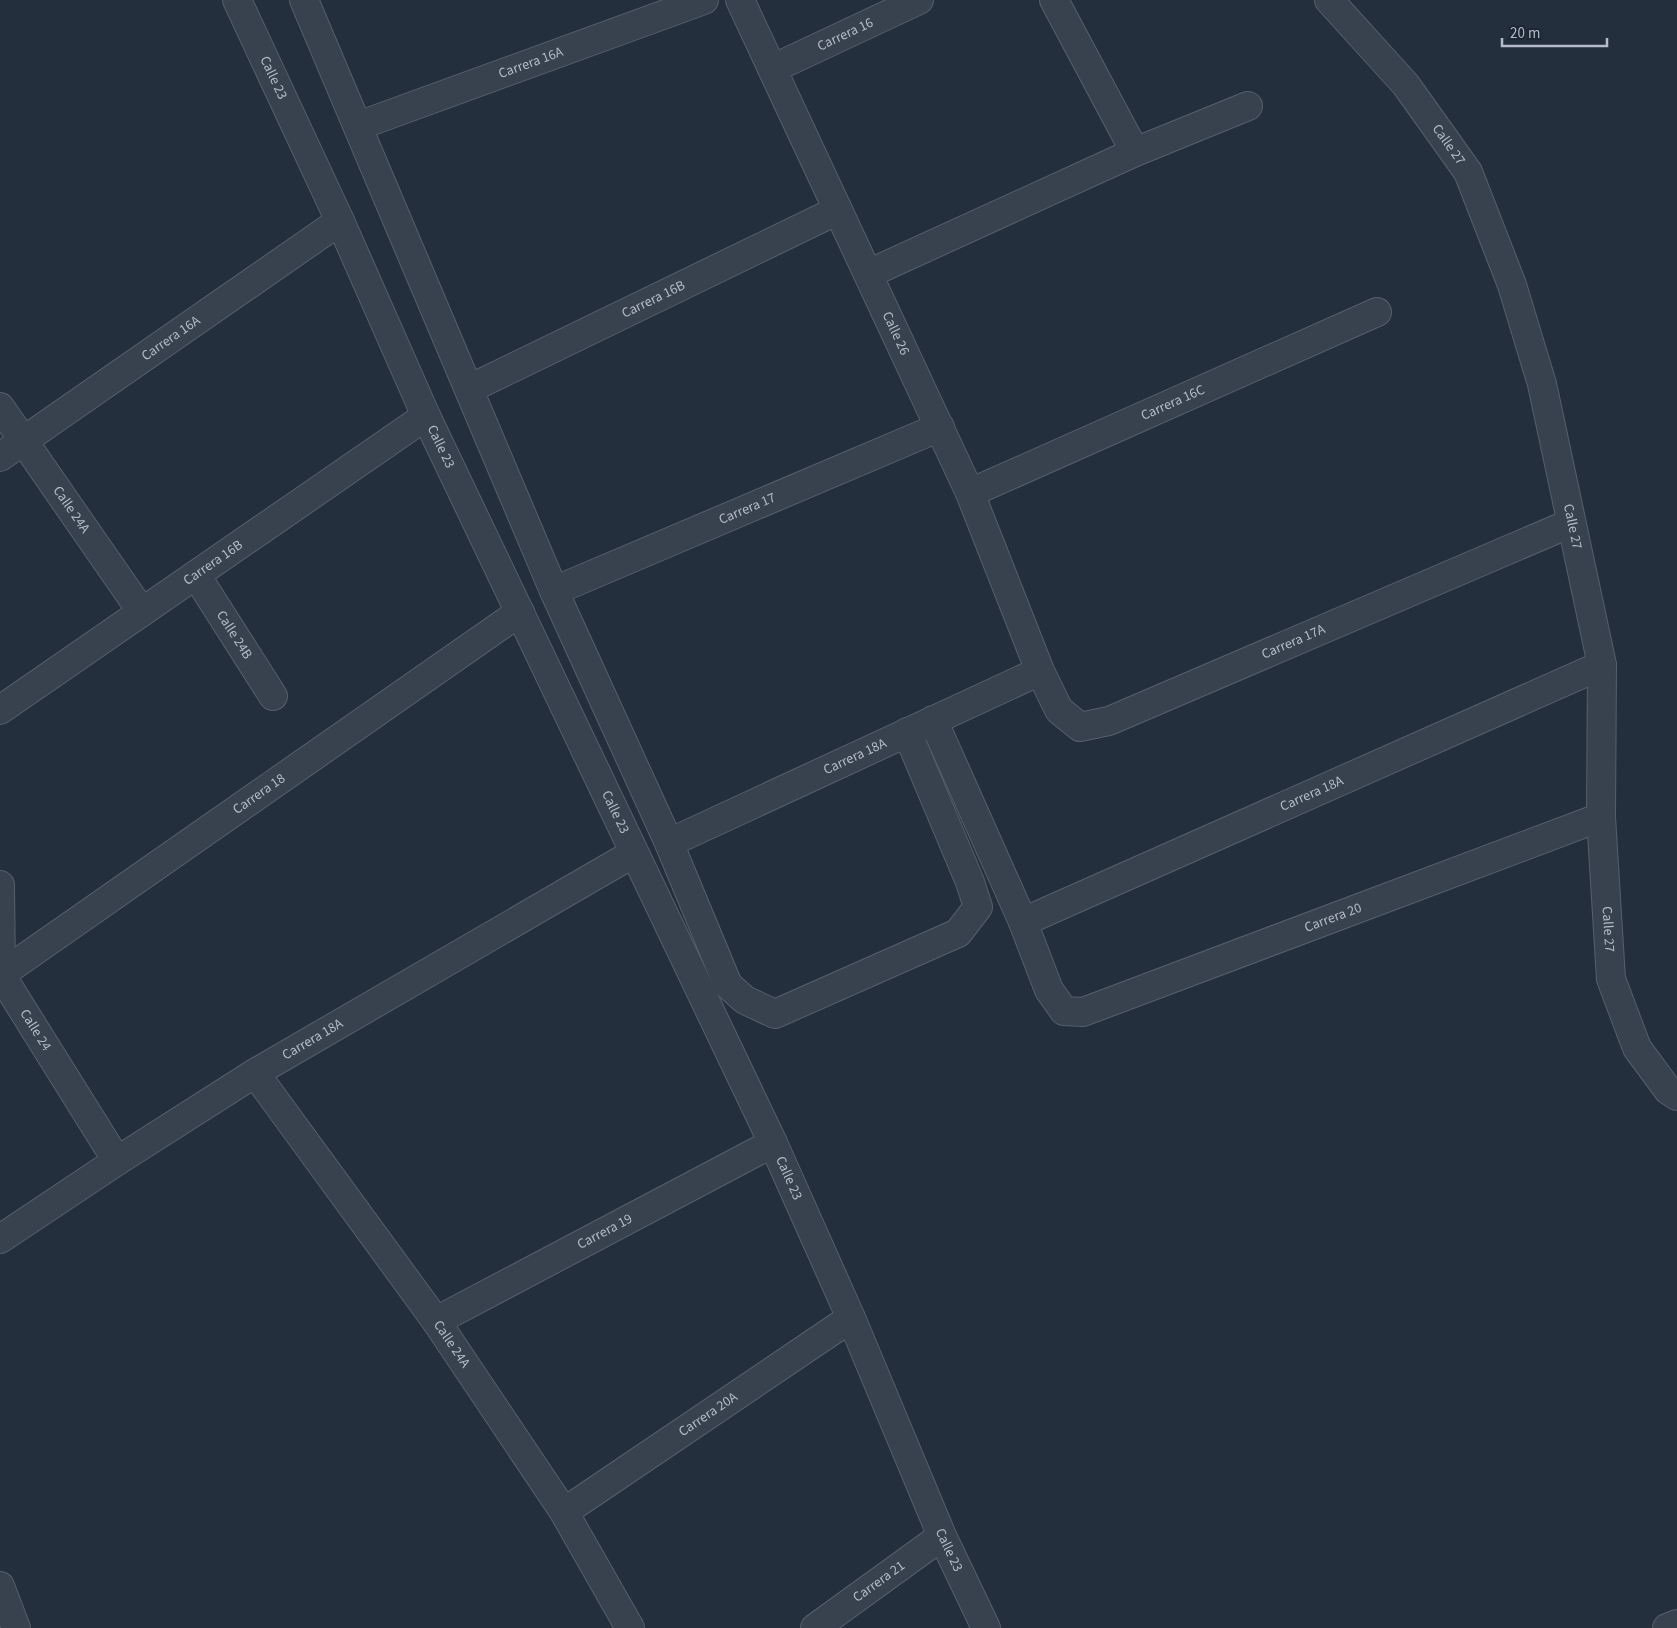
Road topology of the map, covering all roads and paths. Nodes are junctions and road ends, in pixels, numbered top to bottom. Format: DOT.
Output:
graph roads {
  1 [pos="237,0"];
  2 [pos="304,0"];
  3 [pos="704,0"];
  4 [pos="740,0"];
  5 [pos="919,0"];
  6 [pos="1054,0"];
  7 [pos="1329,0"];
  8 [pos="772,69"];
  9 [pos="1248,106"];
  10 [pos="358,126"];
  11 [pos="1134,152"];
  12 [pos="838,210"];
  13 [pos="340,221"];
  14 [pos="868,274"];
  15 [pos="1378,312"];
  16 [pos="469,389"];
  17 [pos="0,406"];
  18 [pos="426,416"];
  19 [pos="940,427"];
  20 [pos="24,440"];
  21 [pos="0,457"];
  22 [pos="970,493"];
  23 [pos="1571,523"];
  24 [pos="196,575"];
  25 [pos="554,591"];
  26 [pos="142,612"];
  27 [pos="520,612"];
  28 [pos="1602,665"];
  29 [pos="1040,671"];
  30 [pos="274,696"];
  31 [pos="0,710"];
  32 [pos="934,720"];
  33 [pos="906,732"];
  34 [pos="1601,817"];
  35 [pos="669,843"];
  36 [pos="634,852"];
  37 [pos="0,885"];
  38 [pos="1023,922"];
  39 [pos="0,975"];
  40 [pos="255,1073"];
  41 [pos="1674,1099"];
  42 [pos="774,1143"];
  43 [pos="117,1161"];
  44 [pos="0,1239"];
  45 [pos="851,1318"];
  46 [pos="436,1321"];
  47 [pos="564,1512"];
  48 [pos="942,1536"];
  49 [pos="0,1586"];
  50 [pos="1677,1624"];
  51 [pos="16,1628"];
  52 [pos="630,1628"];
  53 [pos="815,1628"];
  54 [pos="986,1628"];
  55 [pos="1667,1628"];
  1 -- 13 [label="street, Calle 23"];
  2 -- 10 [label="street"];
  3 -- 10 [label="street, Carrera 16A"];
  4 -- 8 [label="street, Calle 26"];
  5 -- 8 [label="street, Carrera 16"];
  6 -- 11 [label="street"];
  7 -- 23 [label="street, Calle 27"];
  8 -- 12 [label="street, Calle 26"];
  9 -- 11 [label="street"];
  10 -- 16 [label="street"];
  11 -- 14 [label="street"];
  12 -- 14 [label="street, Calle 26"];
  12 -- 16 [label="street, Carrera 16B"];
  13 -- 18 [label="street, Calle 23"];
  13 -- 20 [label="street, Carrera 16A"];
  14 -- 19 [label="street, Calle 26"];
  15 -- 22 [label="street, Carrera 16C"];
  16 -- 25 [label="street"];
  17 -- 20 [label="street, Calle 24A"];
  18 -- 24 [label="street, Carrera 16B"];
  18 -- 27 [label="street, Calle 23"];
  19 -- 22 [label="street, Calle 26"];
  19 -- 25 [label="street, Carrera 17"];
  20 -- 21 [label="street, Carrera 16A"];
  20 -- 26 [label="street, Calle 24A"];
  22 -- 29 [label="street, Calle 26"];
  23 -- 28 [label="street, Calle 27"];
  23 -- 29 [label="street, Carrera 17A"];
  24 -- 26 [label="street, Carrera 16B"];
  24 -- 30 [label="street, Calle 24B"];
  25 -- 35 [label="street"];
  26 -- 31 [label="street, Carrera 16B"];
  27 -- 36 [label="street, Calle 23"];
  27 -- 39 [label="street, Carrera 18"];
  28 -- 34 [label="street, Calle 27"];
  28 -- 38 [label="street, Carrera 18A"];
  29 -- 32 [label="street, Carrera 18A"];
  32 -- 33 [label="street, Carrera 18A"];
  32 -- 38 [label="street"];
  33 -- 35 [label="street, Carrera 18A"];
  33 -- 35 [label="street"];
  34 -- 38 [label="street, Carrera 20"];
  34 -- 41 [label="street, Calle 27"];
  36 -- 40 [label="street, Carrera 18A"];
  36 -- 42 [label="street, Calle 23"];
  37 -- 39 [label="street"];
  39 -- 43 [label="street, Calle 24"];
  40 -- 43 [label="street, Carrera 18A"];
  40 -- 46 [label="street, Calle 24A"];
  42 -- 45 [label="street, Calle 23"];
  42 -- 46 [label="street, Carrera 19"];
  43 -- 44 [label="street, Carrera 18A"];
  45 -- 47 [label="street, Carrera 20A"];
  45 -- 48 [label="street, Calle 23"];
  46 -- 47 [label="street, Calle 24A"];
  47 -- 52 [label="street, Calle 24A"];
  48 -- 53 [label="street, Carrera 21"];
  48 -- 54 [label="street, Calle 23"];
  49 -- 51 [label="street"];
  50 -- 55 [label="street"];
}
